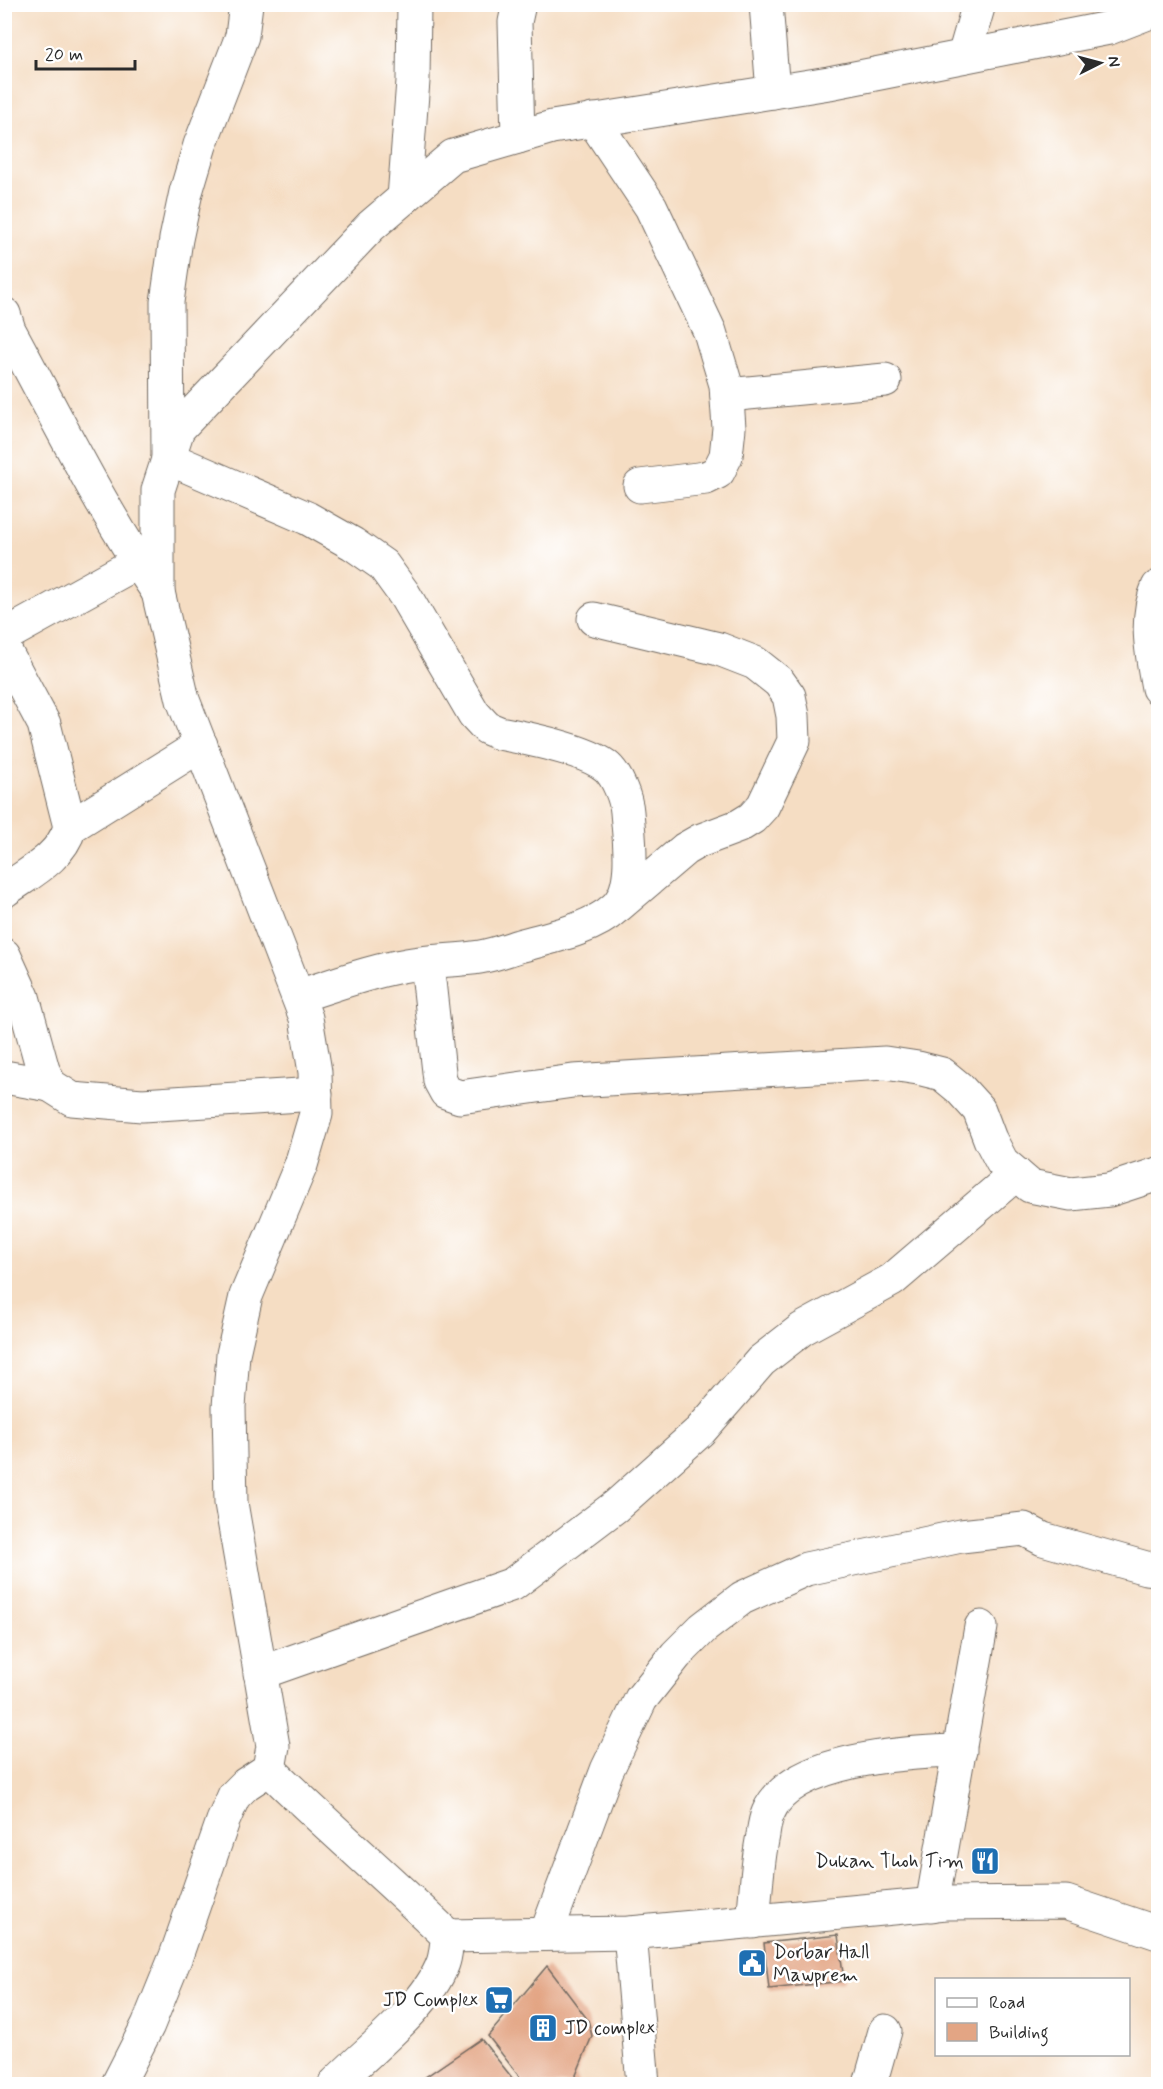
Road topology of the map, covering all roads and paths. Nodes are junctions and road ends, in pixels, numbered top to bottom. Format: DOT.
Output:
graph roads {
  1 [pos="246,4"];
  2 [pos="414,4"];
  3 [pos="519,4"];
  4 [pos="766,4"];
  5 [pos="979,4"];
  6 [pos="1151,21"];
  7 [pos="964,56"];
  8 [pos="773,92"];
  9 [pos="593,120"];
  10 [pos="518,137"];
  11 [pos="404,198"];
  12 [pos="4,314"];
  13 [pos="885,380"];
  14 [pos="727,395"];
  15 [pos="168,458"];
  16 [pos="640,486"];
  17 [pos="138,562"];
  18 [pos="1158,587"];
  19 [pos="158,592"];
  20 [pos="594,619"];
  21 [pos="4,636"];
  22 [pos="4,650"];
  23 [pos="1158,688"];
  24 [pos="201,745"];
  25 [pos="70,827"];
  26 [pos="4,891"];
  27 [pos="617,907"];
  28 [pos="4,956"];
  29 [pos="427,963"];
  30 [pos="298,996"];
  31 [pos="4,1077"];
  32 [pos="50,1085"];
  33 [pos="316,1094"];
  34 [pos="1016,1174"];
  35 [pos="1158,1174"];
  36 [pos="1158,1569"];
  37 [pos="981,1628"];
  38 [pos="260,1673"];
  39 [pos="960,1751"];
  40 [pos="269,1769"];
  41 [pos="932,1905"];
  42 [pos="753,1922"];
  43 [pos="630,1933"];
  44 [pos="1158,1933"];
  45 [pos="546,1934"];
  46 [pos="448,1936"];
  47 [pos="885,2031"];
  48 [pos="118,2085"];
  49 [pos="335,2085"];
  50 [pos="643,2085"];
  51 [pos="870,2085"];
  1 -- 15 [label="street"];
  2 -- 11 [label="street"];
  3 -- 10 [label="street"];
  4 -- 8 [label="street"];
  5 -- 7 [label="street"];
  6 -- 7 [label="street"];
  7 -- 8 [label="street"];
  8 -- 9 [label="street"];
  9 -- 10 [label="street"];
  9 -- 14 [label="street"];
  10 -- 11 [label="street"];
  11 -- 15 [label="street"];
  12 -- 17 [label="street"];
  13 -- 14 [label="street"];
  14 -- 16 [label="street"];
  15 -- 19 [label="street"];
  15 -- 27 [label="street"];
  17 -- 19 [label="street"];
  17 -- 21 [label="street"];
  18 -- 23 [label="street"];
  19 -- 24 [label="street"];
  20 -- 27 [label="street"];
  22 -- 25 [label="street"];
  24 -- 25 [label="street"];
  24 -- 30 [label="street"];
  25 -- 26 [label="street"];
  27 -- 29 [label="street"];
  28 -- 32 [label="street"];
  29 -- 30 [label="street"];
  29 -- 34 [label="street"];
  30 -- 33 [label="street"];
  31 -- 32 [label="street"];
  32 -- 33 [label="street"];
  33 -- 38 [label="street"];
  34 -- 35 [label="street"];
  34 -- 38 [label="street"];
  36 -- 45 [label="street"];
  37 -- 39 [label="street"];
  38 -- 40 [label="street"];
  39 -- 41 [label="street"];
  39 -- 42 [label="street"];
  40 -- 46 [label="street"];
  40 -- 48 [label="street"];
  41 -- 42 [label="street"];
  41 -- 44 [label="street"];
  42 -- 43 [label="street"];
  43 -- 45 [label="street"];
  43 -- 50 [label="street"];
  45 -- 46 [label="street"];
  46 -- 49 [label="street"];
  47 -- 51 [label="street"];
}
